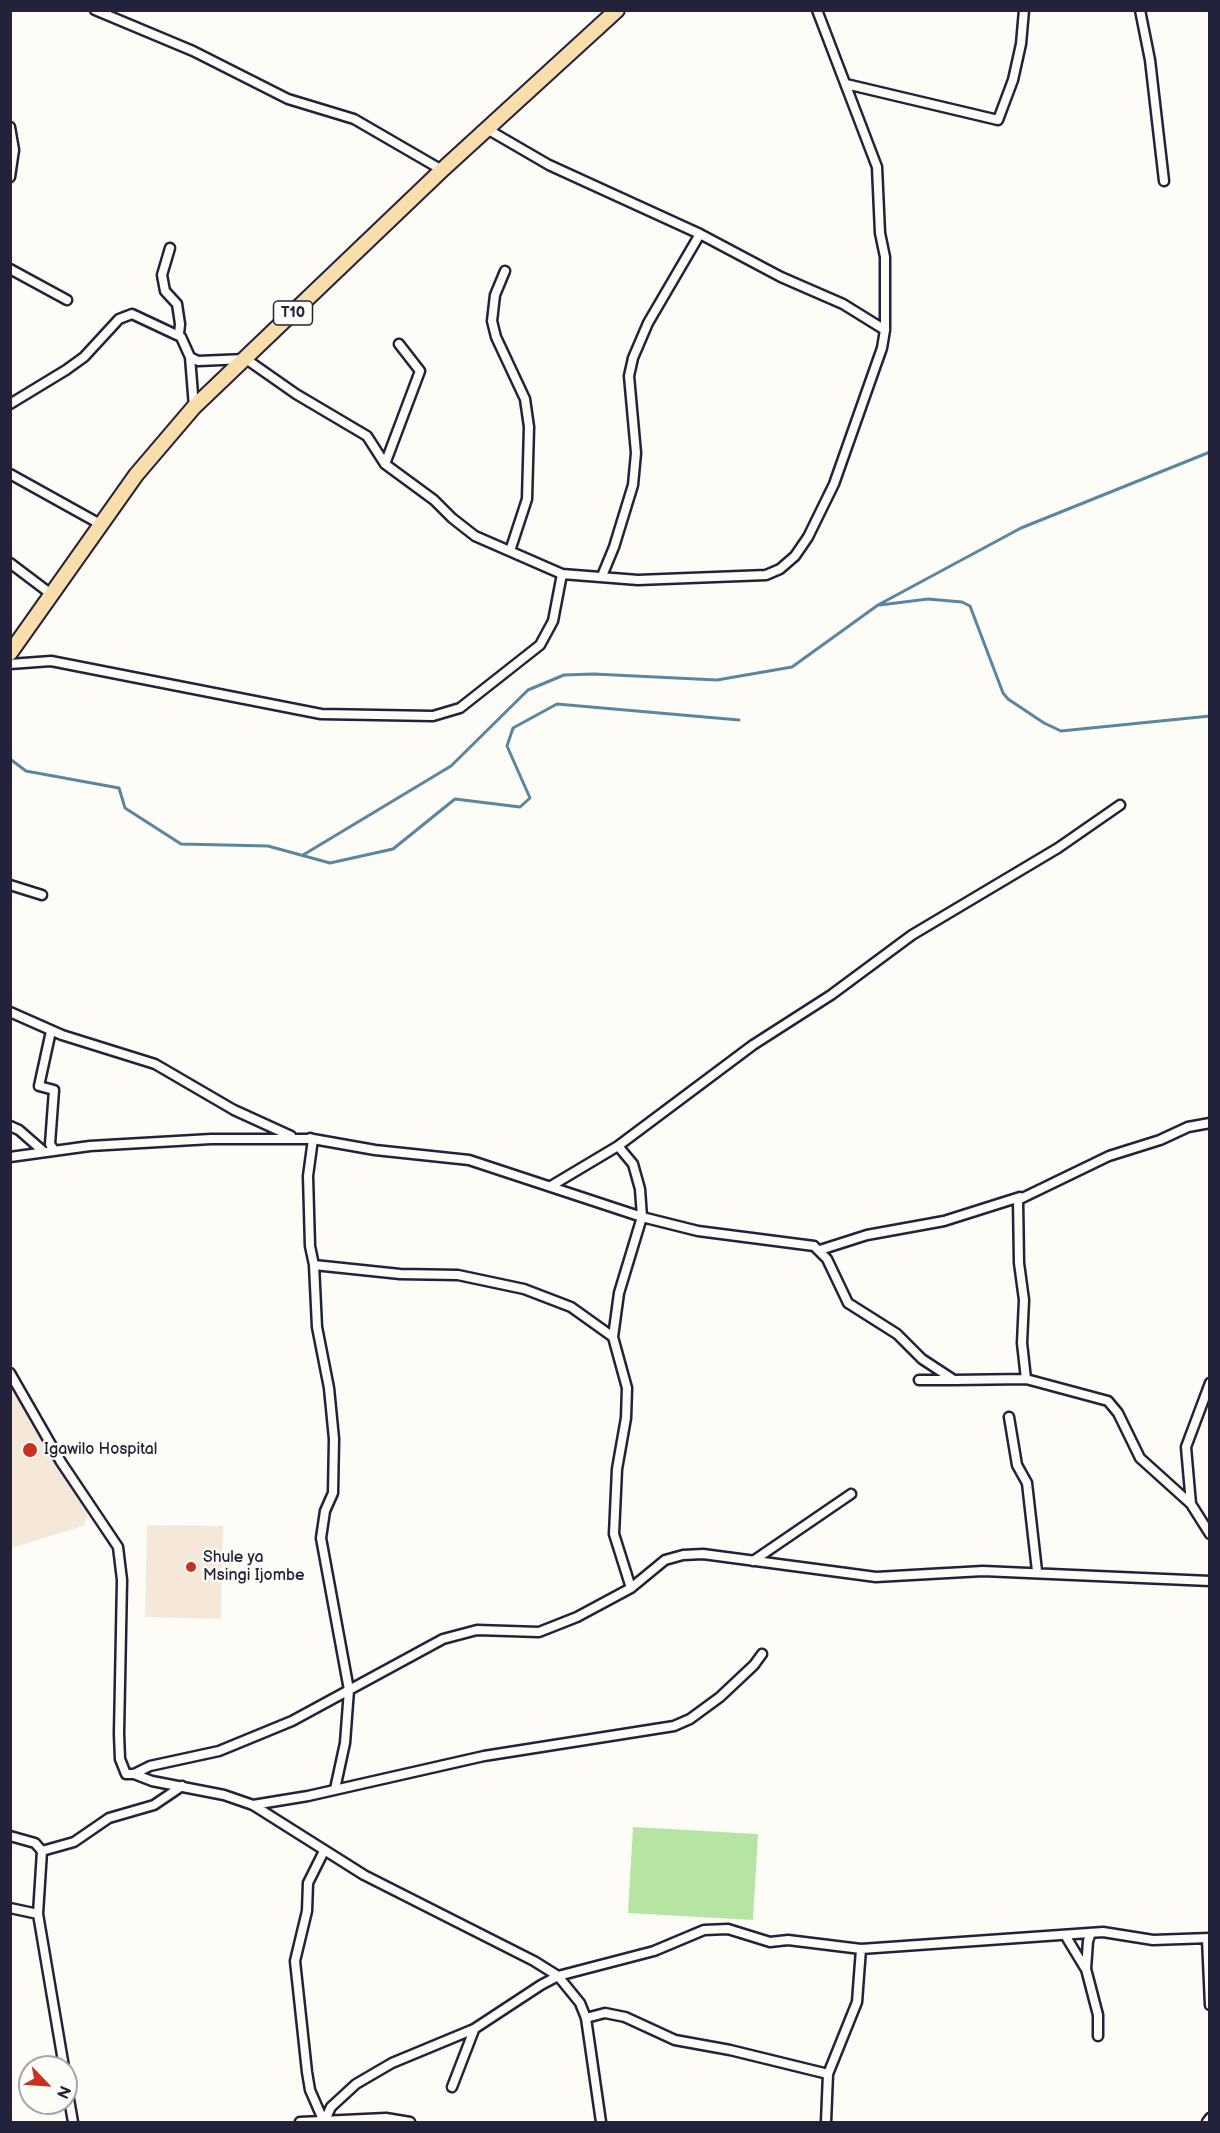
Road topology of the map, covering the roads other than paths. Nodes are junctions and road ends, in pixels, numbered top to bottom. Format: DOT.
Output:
graph roads {
  1 [pos="95,10"];
  2 [pos="616,10"];
  3 [pos="817,10"];
  4 [pos="1024,10"];
  5 [pos="1140,10"];
  6 [pos="846,84"];
  7 [pos="10,127"];
  8 [pos="488,129"];
  9 [pos="442,170"];
  10 [pos="10,177"];
  11 [pos="1164,181"];
  12 [pos="700,234"];
  13 [pos="170,248"];
  14 [pos="10,269"];
  15 [pos="505,271"];
  16 [pos="67,300"];
  17 [pos="885,330"];
  18 [pos="179,334"];
  19 [pos="399,344"];
  20 [pos="190,357"];
  21 [pos="246,358"];
  22 [pos="10,404"];
  23 [pos="194,407"];
  24 [pos="385,464"];
  25 [pos="10,474"];
  26 [pos="100,524"];
  27 [pos="510,551"];
  28 [pos="10,563"];
  29 [pos="562,574"];
  30 [pos="602,576"];
  31 [pos="51,594"];
  32 [pos="10,653"];
  33 [pos="10,664"];
  34 [pos="1119,805"];
  35 [pos="10,885"];
  36 [pos="42,895"];
  37 [pos="10,1012"];
  38 [pos="51,1031"];
  39 [pos="1209,1123"];
  40 [pos="10,1126"];
  41 [pos="313,1139"];
  42 [pos="618,1146"];
  43 [pos="54,1149"];
  44 [pos="43,1151"];
  45 [pos="10,1157"];
  46 [pos="550,1186"];
  47 [pos="1020,1197"];
  48 [pos="642,1217"];
  49 [pos="820,1250"];
  50 [pos="314,1265"];
  51 [pos="613,1337"];
  52 [pos="10,1373"];
  53 [pos="1026,1379"];
  54 [pos="919,1380"];
  55 [pos="954,1380"];
  56 [pos="1209,1383"];
  57 [pos="1009,1418"];
  58 [pos="851,1494"];
  59 [pos="1191,1504"];
  60 [pos="1209,1534"];
  61 [pos="753,1561"];
  62 [pos="1037,1571"];
  63 [pos="1209,1581"];
  64 [pos="631,1588"];
  65 [pos="762,1654"];
  66 [pos="349,1690"];
  67 [pos="135,1774"];
  68 [pos="182,1786"];
  69 [pos="335,1789"];
  70 [pos="253,1805"];
  71 [pos="10,1836"];
  72 [pos="42,1851"];
  73 [pos="324,1851"];
  74 [pos="10,1908"];
  75 [pos="38,1914"];
  76 [pos="1091,1934"];
  77 [pos="1065,1935"];
  78 [pos="1208,1938"];
  79 [pos="861,1949"];
  80 [pos="1086,1969"];
  81 [pos="558,1976"];
  82 [pos="1209,2005"];
  83 [pos="586,2018"];
  84 [pos="474,2030"];
  85 [pos="1098,2036"];
  86 [pos="62,2055"];
  87 [pos="828,2074"];
  88 [pos="452,2086"];
  89 [pos="1209,2118"];
  90 [pos="364,2121"];
  91 [pos="300,2122"];
  92 [pos="324,2122"];
  93 [pos="410,2122"];
  94 [pos="601,2122"];
  95 [pos="826,2122"];
  96 [pos="1207,2122"];
  1 -- 9 [label="street"];
  2 -- 8 [label="highway, T10"];
  3 -- 6 [label="street"];
  4 -- 6 [label="street"];
  5 -- 11 [label="street"];
  6 -- 17 [label="street"];
  7 -- 10 [label="street"];
  8 -- 9 [label="highway, T10"];
  8 -- 12 [label="street"];
  9 -- 21 [label="highway, T10"];
  12 -- 17 [label="street"];
  12 -- 30 [label="street"];
  13 -- 18 [label="street"];
  14 -- 16 [label="street"];
  15 -- 27 [label="street"];
  17 -- 30 [label="street"];
  18 -- 20 [label="street"];
  18 -- 22 [label="street"];
  19 -- 24 [label="street"];
  20 -- 21 [label="street"];
  20 -- 23 [label="street"];
  21 -- 23 [label="highway, T10"];
  21 -- 24 [label="street"];
  23 -- 26 [label="highway, T10"];
  24 -- 27 [label="street"];
  25 -- 26 [label="street"];
  26 -- 31 [label="highway, T10"];
  27 -- 29 [label="street"];
  28 -- 31 [label="street"];
  29 -- 30 [label="street"];
  29 -- 33 [label="street"];
  31 -- 32 [label="highway, T10"];
  34 -- 42 [label="street"];
  35 -- 36 [label="street"];
  37 -- 38 [label="street"];
  38 -- 41 [label="street"];
  38 -- 43 [label="street"];
  39 -- 47 [label="street"];
  40 -- 44 [label="street"];
  41 -- 43 [label="street"];
  41 -- 46 [label="street"];
  41 -- 50 [label="street"];
  42 -- 46 [label="street"];
  42 -- 48 [label="street"];
  43 -- 44 [label="street"];
  44 -- 45 [label="street"];
  46 -- 48 [label="street"];
  47 -- 49 [label="street"];
  47 -- 53 [label="street"];
  48 -- 49 [label="street"];
  48 -- 51 [label="street"];
  49 -- 55 [label="street"];
  50 -- 51 [label="street"];
  50 -- 66 [label="street"];
  51 -- 64 [label="street"];
  52 -- 67 [label="street"];
  53 -- 55 [label="street"];
  53 -- 59 [label="street"];
  54 -- 55 [label="street"];
  56 -- 59 [label="street"];
  57 -- 62 [label="street"];
  58 -- 61 [label="street"];
  59 -- 60 [label="street"];
  61 -- 62 [label="street"];
  61 -- 64 [label="street"];
  62 -- 63 [label="street"];
  64 -- 66 [label="street"];
  65 -- 69 [label="street"];
  66 -- 67 [label="street"];
  66 -- 69 [label="street"];
  67 -- 68 [label="street"];
  68 -- 70 [label="street"];
  68 -- 72 [label="street"];
  69 -- 70 [label="street"];
  70 -- 73 [label="street"];
  71 -- 72 [label="street"];
  72 -- 75 [label="street"];
  73 -- 81 [label="street"];
  73 -- 92 [label="street"];
  74 -- 75 [label="street"];
  75 -- 86 [label="street"];
  76 -- 77 [label="street"];
  76 -- 78 [label="street"];
  76 -- 80 [label="street"];
  77 -- 79 [label="street"];
  77 -- 80 [label="street"];
  78 -- 82 [label="street"];
  79 -- 81 [label="street"];
  79 -- 87 [label="street"];
  80 -- 85 [label="street"];
  81 -- 83 [label="street"];
  81 -- 84 [label="street"];
  83 -- 87 [label="street"];
  83 -- 94 [label="street"];
  84 -- 88 [label="street"];
  84 -- 92 [label="street"];
  87 -- 95 [label="street"];
  89 -- 96 [label="street"];
  90 -- 92 [label="street"];
  90 -- 93 [label="street"];
  91 -- 92 [label="street"];
}
